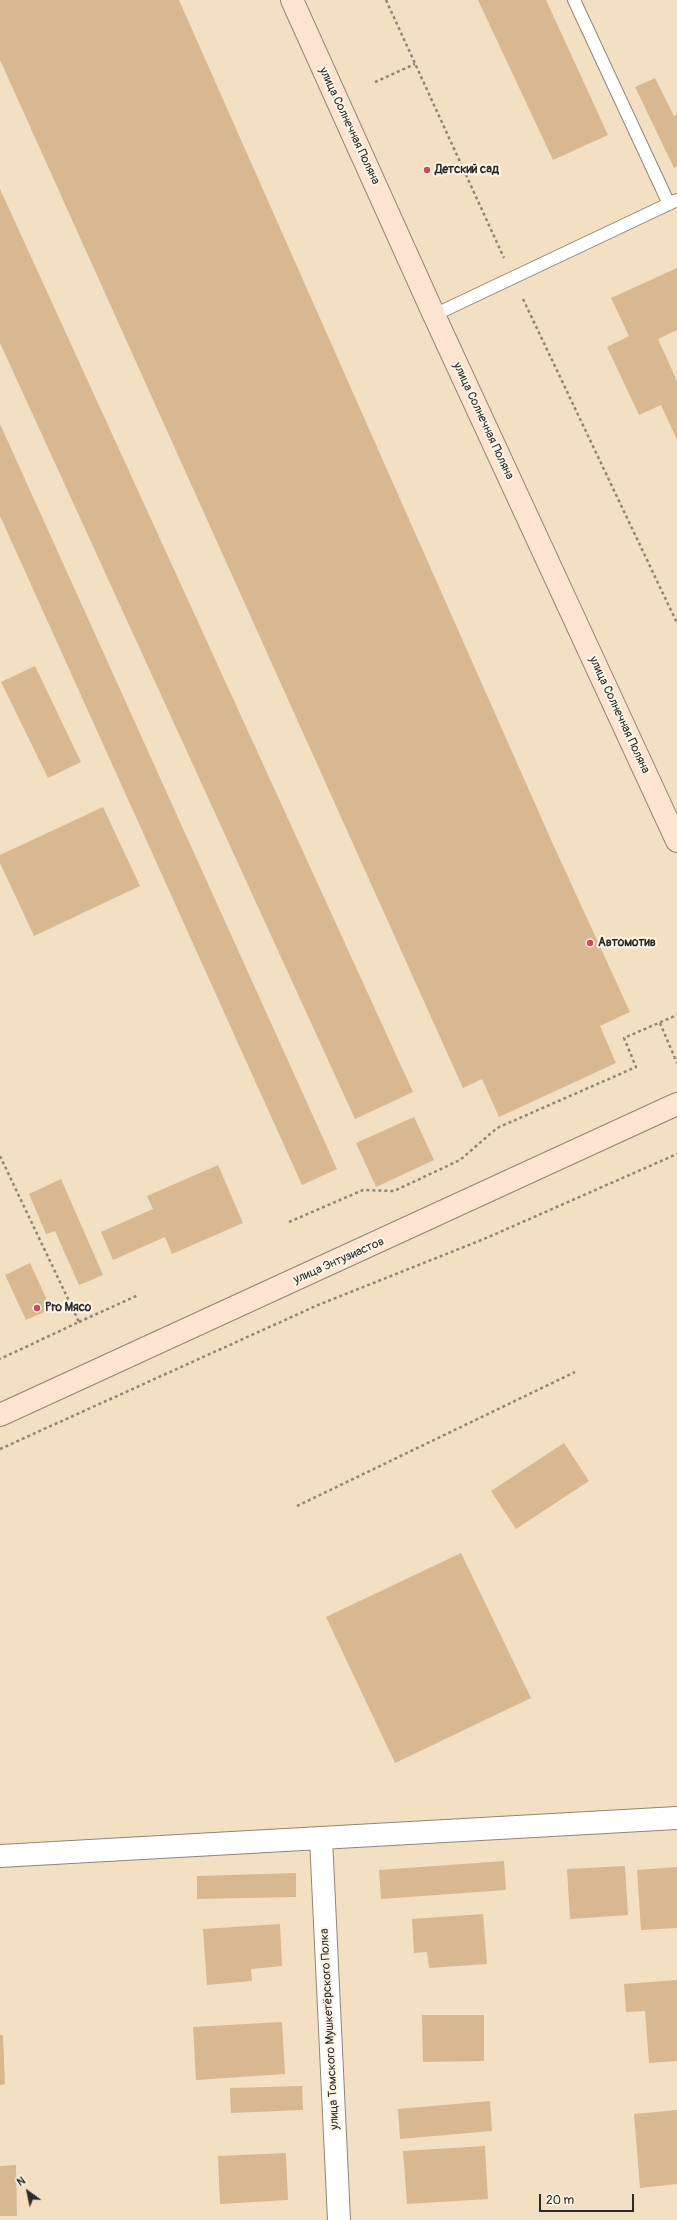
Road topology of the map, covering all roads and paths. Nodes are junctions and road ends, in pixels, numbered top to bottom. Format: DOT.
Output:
graph roads {
  1 [pos="292,0"];
  2 [pos="386,0"];
  3 [pos="574,0"];
  4 [pos="415,64"];
  5 [pos="375,82"];
  6 [pos="673,202"];
  7 [pos="513,278"];
  8 [pos="434,314"];
  9 [pos="677,623"];
  10 [pos="677,841"];
  11 [pos="677,1014"];
  12 [pos="660,1023"];
  13 [pos="677,1063"];
  14 [pos="677,1104"];
  15 [pos="677,1154"];
  16 [pos="0,1156"];
  17 [pos="290,1222"];
  18 [pos="138,1295"];
  19 [pos="79,1322"];
  20 [pos="0,1359"];
  21 [pos="575,1372"];
  22 [pos="0,1415"];
  23 [pos="0,1449"];
  24 [pos="298,1506"];
  25 [pos="677,1818"];
  26 [pos="321,1838"];
  27 [pos="0,1856"];
  28 [pos="339,2220"];
  1 -- 8 [label="street, улица Солнечная Поляна"];
  2 -- 4 [label="path"];
  3 -- 6 [label="lane"];
  4 -- 5 [label="path"];
  4 -- 7 [label="path"];
  6 -- 7 [label="lane"];
  7 -- 8 [label="lane"];
  7 -- 9 [label="path"];
  8 -- 10 [label="street, улица Солнечная Поляна"];
  11 -- 12 [label="path"];
  12 -- 13 [label="path"];
  12 -- 17 [label="path"];
  14 -- 22 [label="street, улица Энтузиастов"];
  15 -- 23 [label="path"];
  16 -- 19 [label="path"];
  18 -- 19 [label="path"];
  19 -- 20 [label="path"];
  21 -- 24 [label="path"];
  25 -- 26 [label="street"];
  26 -- 27 [label="street"];
  26 -- 28 [label="street, улица Томского Мушкетёрского Полка"];
}
